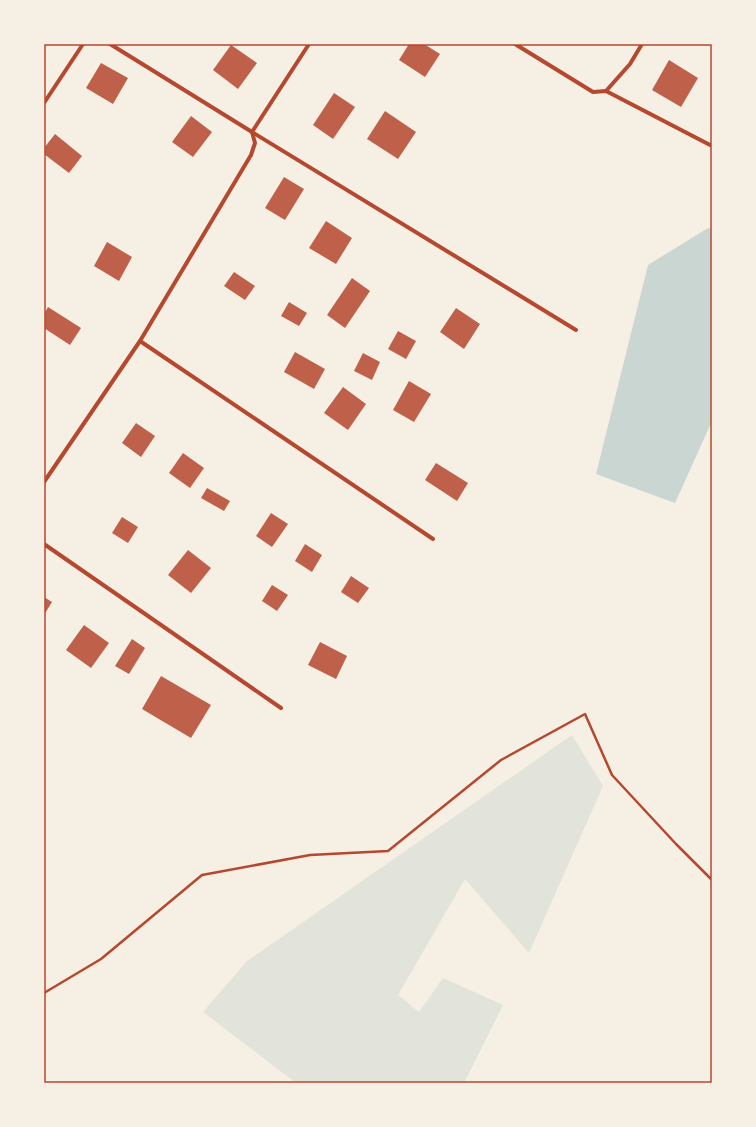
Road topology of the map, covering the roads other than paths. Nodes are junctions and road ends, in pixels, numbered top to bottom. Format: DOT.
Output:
graph roads {
  1 [pos="83,44"];
  2 [pos="110,44"];
  3 [pos="309,44"];
  4 [pos="515,44"];
  5 [pos="642,44"];
  6 [pos="606,91"];
  7 [pos="44,103"];
  8 [pos="252,132"];
  9 [pos="712,146"];
  10 [pos="576,330"];
  11 [pos="140,341"];
  12 [pos="44,482"];
  13 [pos="433,539"];
  14 [pos="44,544"];
  15 [pos="281,708"];
  1 -- 7 [label="street"];
  2 -- 8 [label="street"];
  3 -- 8 [label="street"];
  4 -- 6 [label="street"];
  5 -- 6 [label="street"];
  6 -- 9 [label="street"];
  8 -- 10 [label="street"];
  8 -- 11 [label="street"];
  11 -- 12 [label="street"];
  11 -- 13 [label="street"];
  14 -- 15 [label="street"];
}
